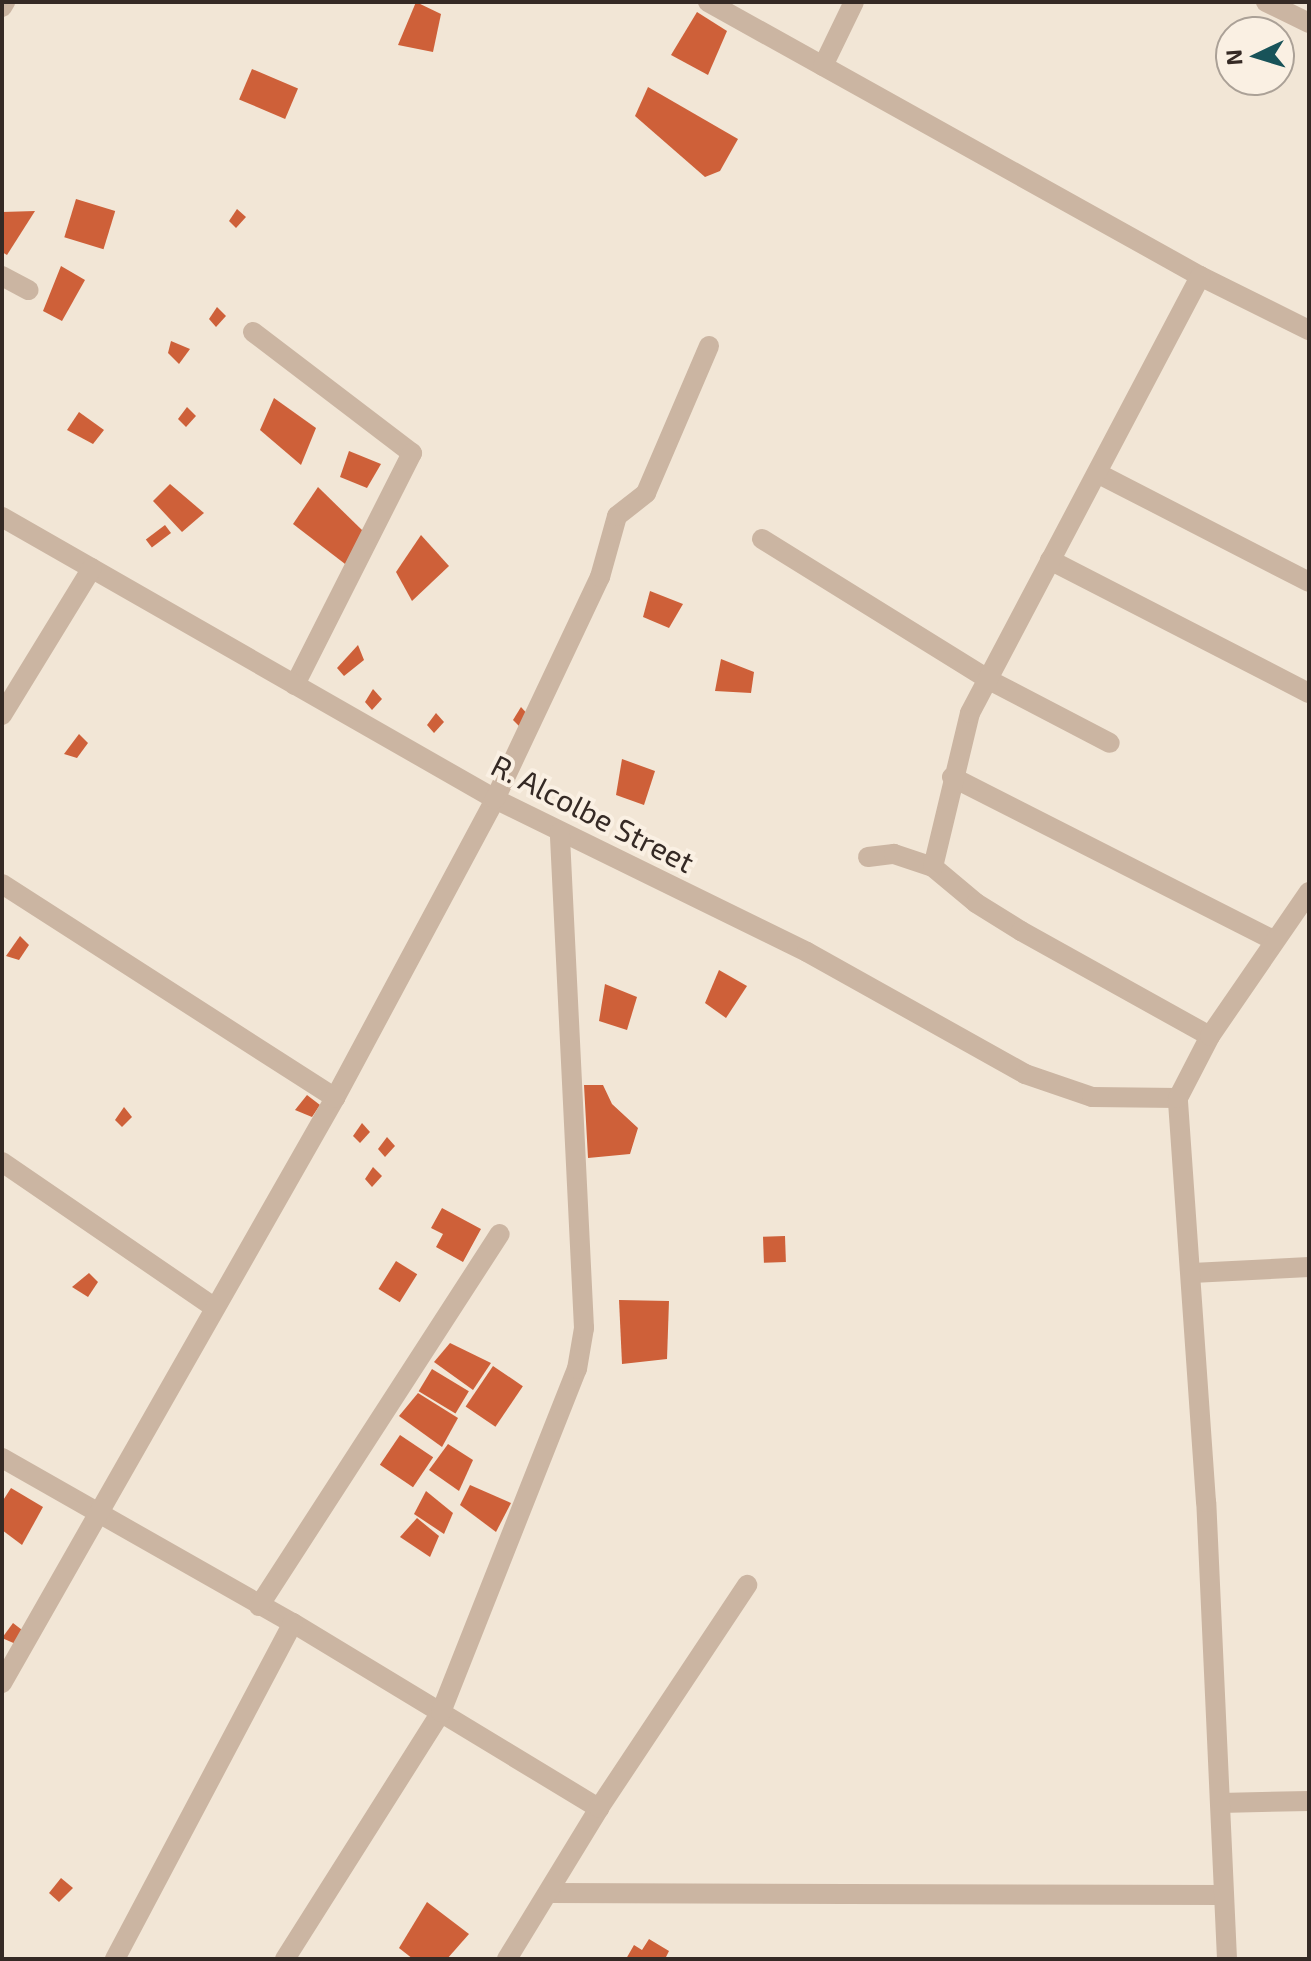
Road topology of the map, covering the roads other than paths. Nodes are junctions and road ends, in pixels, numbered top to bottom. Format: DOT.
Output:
graph roads {
  1 [pos="5,2"];
  2 [pos="708,2"];
  3 [pos="854,2"];
  4 [pos="1266,2"];
  5 [pos="2,7"];
  6 [pos="1309,23"];
  7 [pos="823,66"];
  8 [pos="2,276"];
  9 [pos="1200,276"];
  10 [pos="28,290"];
  11 [pos="1309,330"];
  12 [pos="253,332"];
  13 [pos="709,346"];
  14 [pos="1099,474"];
  15 [pos="2,517"];
  16 [pos="762,539"];
  17 [pos="1050,560"];
  18 [pos="92,568"];
  19 [pos="1309,582"];
  20 [pos="989,680"];
  21 [pos="295,685"];
  22 [pos="1309,693"];
  23 [pos="2,715"];
  24 [pos="1110,743"];
  25 [pos="952,777"];
  26 [pos="495,799"];
  27 [pos="560,833"];
  28 [pos="868,857"];
  29 [pos="933,867"];
  30 [pos="2,884"];
  31 [pos="1309,892"];
  32 [pos="1275,941"];
  33 [pos="1210,1036"];
  34 [pos="335,1098"];
  35 [pos="1178,1098"];
  36 [pos="2,1162"];
  37 [pos="500,1234"];
  38 [pos="1309,1267"];
  39 [pos="1192,1273"];
  40 [pos="214,1307"];
  41 [pos="2,1458"];
  42 [pos="97,1509"];
  43 [pos="747,1585"];
  44 [pos="259,1606"];
  45 [pos="293,1623"];
  46 [pos="2,1683"];
  47 [pos="441,1712"];
  48 [pos="1309,1801"];
  49 [pos="1220,1803"];
  50 [pos="599,1808"];
  51 [pos="550,1893"];
  52 [pos="1224,1895"];
  53 [pos="115,1959"];
  54 [pos="285,1959"];
  55 [pos="507,1959"];
  56 [pos="1227,1959"];
  1 -- 5 [label="street"];
  2 -- 7 [label="street"];
  3 -- 7 [label="street"];
  4 -- 6 [label="street"];
  7 -- 9 [label="street"];
  8 -- 10 [label="street"];
  9 -- 11 [label="street"];
  9 -- 14 [label="street"];
  12 -- 21 [label="street"];
  13 -- 26 [label="street"];
  14 -- 17 [label="street"];
  14 -- 19 [label="street"];
  15 -- 18 [label="street, R. Alcolbe Street"];
  16 -- 20 [label="street"];
  17 -- 20 [label="street"];
  17 -- 22 [label="street"];
  18 -- 21 [label="street, R. Alcolbe Street"];
  18 -- 23 [label="street"];
  20 -- 24 [label="street"];
  20 -- 25 [label="street"];
  21 -- 26 [label="street, R. Alcolbe Street"];
  25 -- 29 [label="street"];
  25 -- 32 [label="street"];
  26 -- 27 [label="street, R. Alcolbe Street"];
  26 -- 34 [label="street"];
  27 -- 35 [label="street, R. Alcolbe Street"];
  27 -- 47 [label="street"];
  28 -- 29 [label="street"];
  29 -- 33 [label="street"];
  30 -- 34 [label="street"];
  31 -- 32 [label="street"];
  32 -- 33 [label="street"];
  33 -- 35 [label="street"];
  34 -- 40 [label="street"];
  35 -- 39 [label="street"];
  36 -- 40 [label="street"];
  37 -- 44 [label="street"];
  38 -- 39 [label="street"];
  39 -- 49 [label="street"];
  40 -- 42 [label="street"];
  41 -- 42 [label="street"];
  42 -- 44 [label="street"];
  42 -- 46 [label="street"];
  43 -- 50 [label="street"];
  44 -- 45 [label="street"];
  45 -- 47 [label="street"];
  45 -- 53 [label="street"];
  47 -- 50 [label="street"];
  47 -- 54 [label="street"];
  48 -- 49 [label="street"];
  49 -- 52 [label="street"];
  50 -- 51 [label="street"];
  51 -- 52 [label="street"];
  51 -- 55 [label="street"];
  52 -- 56 [label="street"];
}
